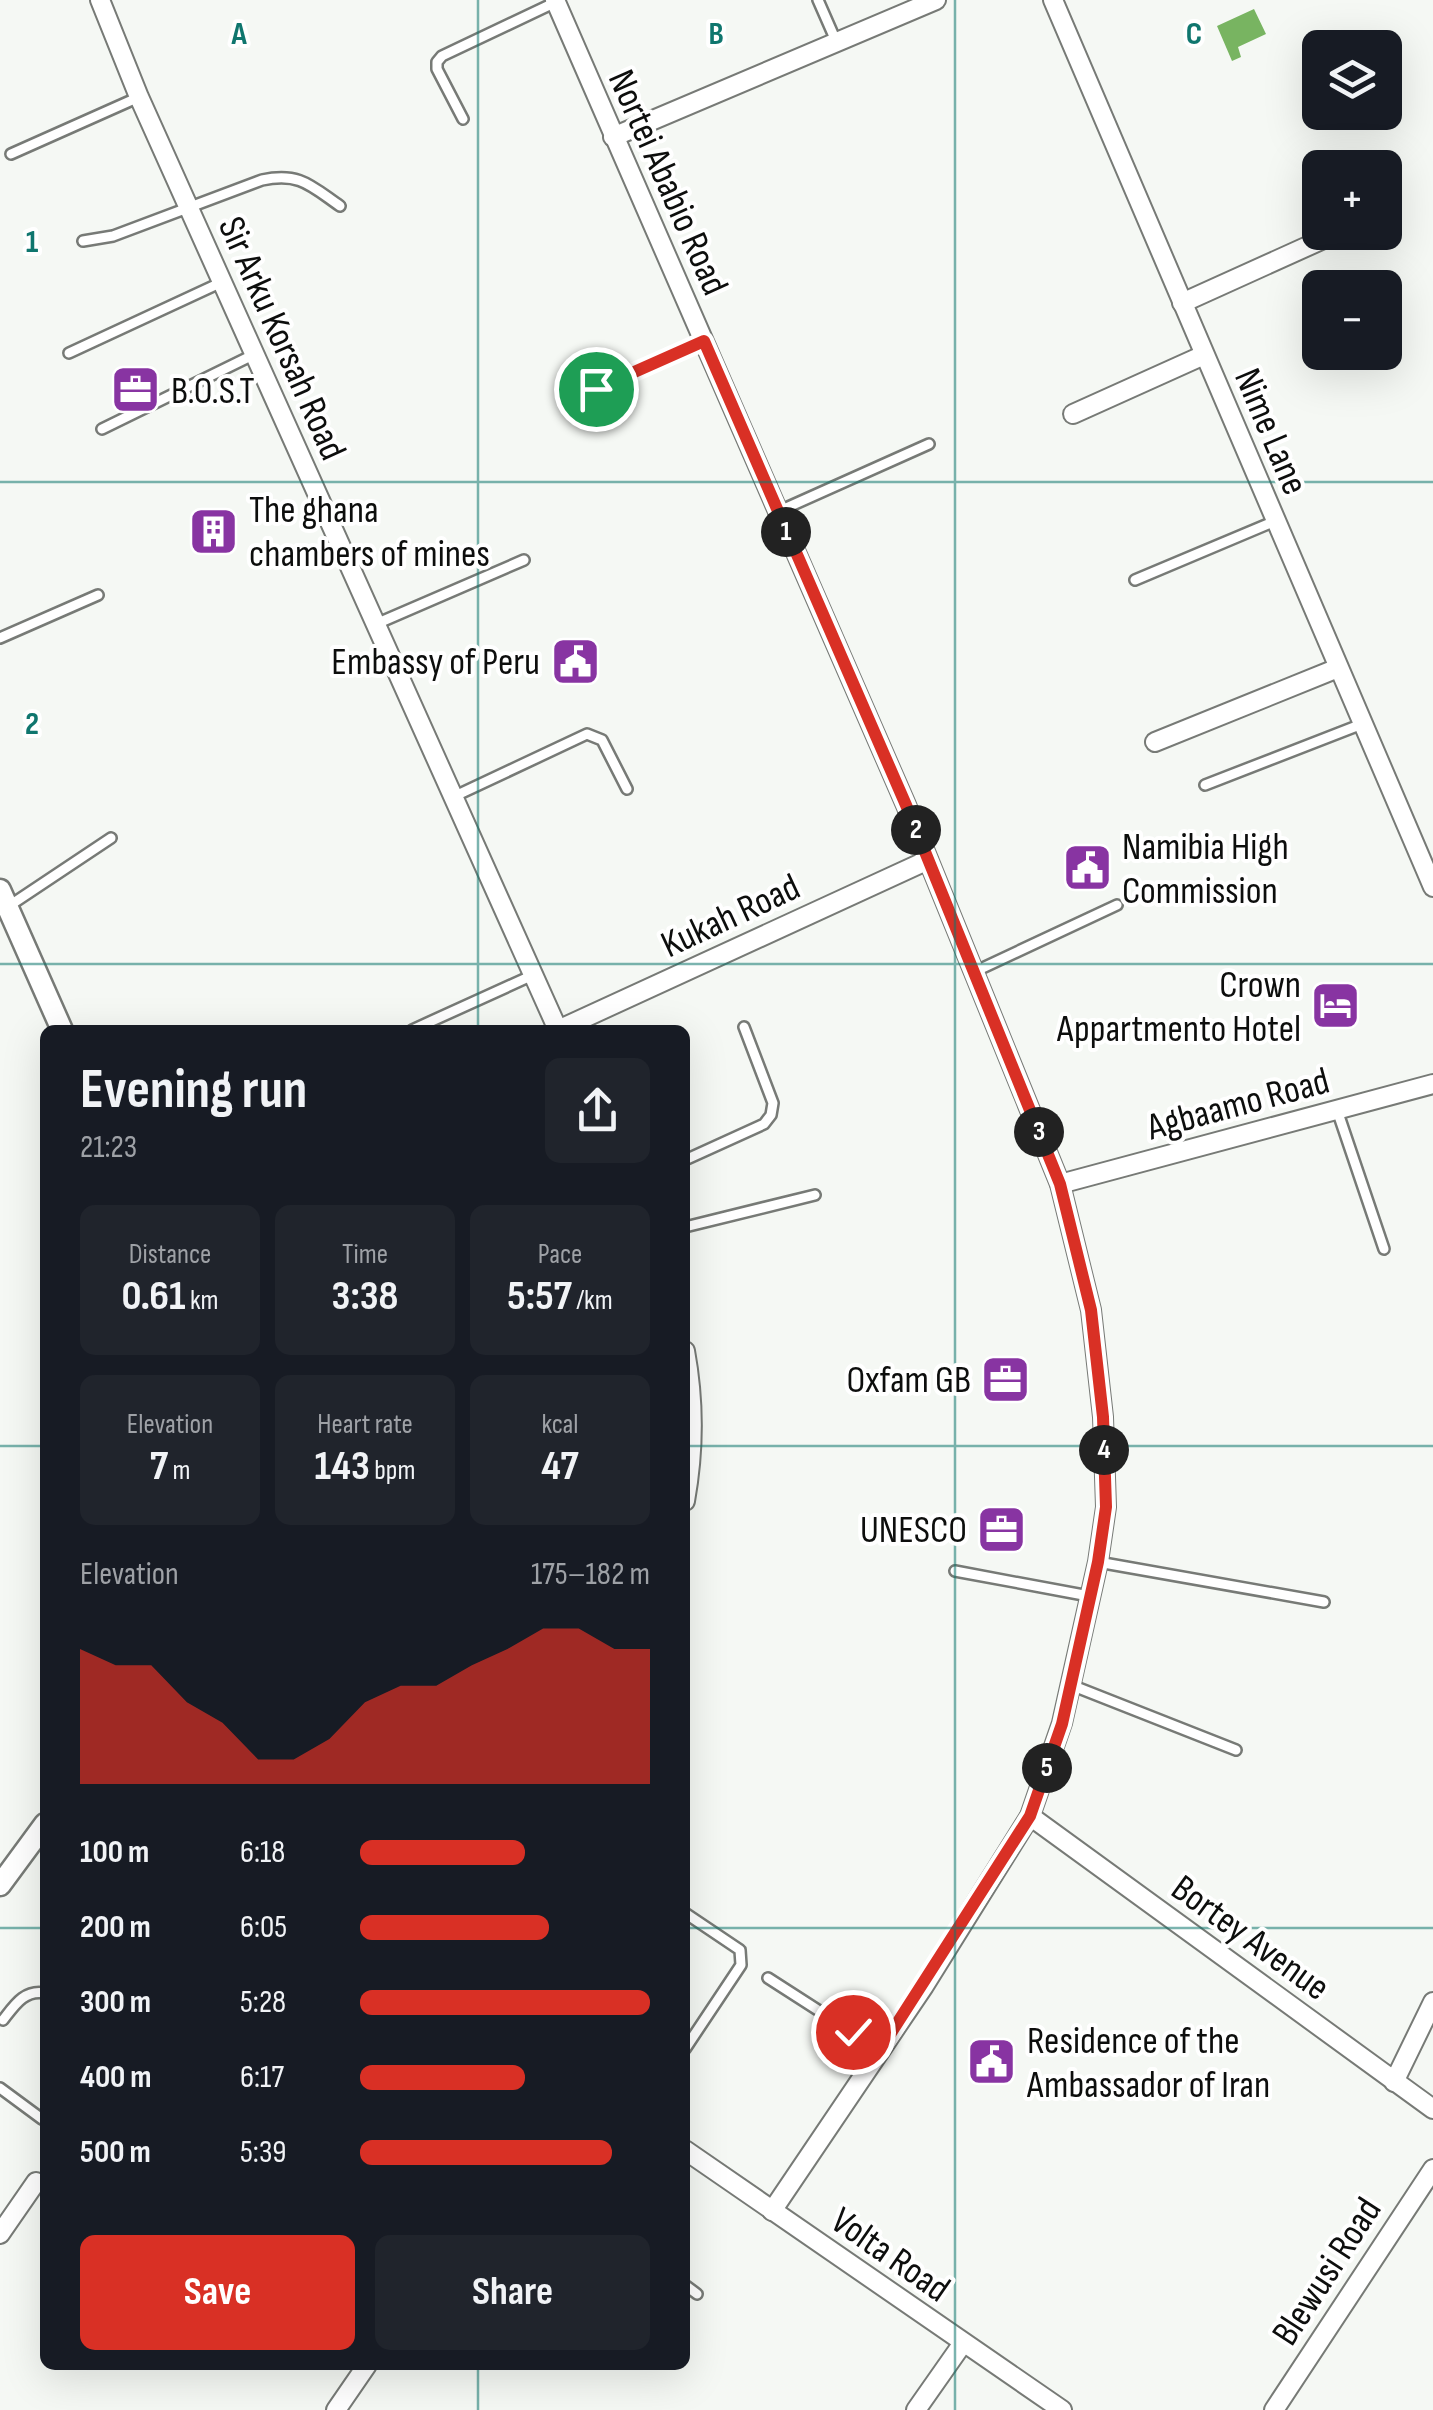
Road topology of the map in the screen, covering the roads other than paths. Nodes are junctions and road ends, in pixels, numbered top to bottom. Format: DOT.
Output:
graph roads {
  1 [pos="100,0"];
  2 [pos="818,0"];
  3 [pos="936,0"];
  4 [pos="1053,0"];
  5 [pos="555,1"];
  6 [pos="838,43"];
  7 [pos="139,97"];
  8 [pos="462,119"];
  9 [pos="613,136"];
  10 [pos="11,154"];
  11 [pos="340,206"];
  12 [pos="189,207"];
  13 [pos="83,241"];
  14 [pos="1302,249"];
  15 [pos="222,282"];
  16 [pos="1182,303"];
  17 [pos="704,341"];
  18 [pos="68,353"];
  19 [pos="255,354"];
  20 [pos="1204,355"];
  21 [pos="596,389"];
  22 [pos="1073,414"];
  23 [pos="102,429"];
  24 [pos="929,444"];
  25 [pos="777,512"];
  26 [pos="1276,521"];
  27 [pos="524,560"];
  28 [pos="1136,580"];
  29 [pos="98,595"];
  30 [pos="376,624"];
  31 [pos="0,638"];
  32 [pos="1338,668"];
  33 [pos="1365,723"];
  34 [pos="1156,742"];
  35 [pos="1205,785"];
  36 [pos="627,789"];
  37 [pos="453,796"];
  38 [pos="110,838"];
  39 [pos="928,860"];
  40 [pos="1433,887"];
  41 [pos="4,898"];
  42 [pos="1117,905"];
  43 [pos="974,972"];
  44 [pos="533,974"];
  45 [pos="60,1025"];
  46 [pos="423,1025"];
  47 [pos="556,1025"];
  48 [pos="569,1025"];
  49 [pos="744,1027"];
  50 [pos="1433,1084"];
  51 [pos="1337,1110"];
  52 [pos="690,1158"];
  53 [pos="1060,1184"];
  54 [pos="815,1195"];
  55 [pos="690,1225"];
  56 [pos="1384,1249"];
  57 [pos="690,1379"];
  58 [pos="690,1448"];
  59 [pos="1098,1562"];
  60 [pos="955,1571"];
  61 [pos="1090,1596"];
  62 [pos="1324,1602"];
  63 [pos="1071,1685"];
  64 [pos="1236,1750"];
  65 [pos="1030,1816"];
  66 [pos="40,1831"];
  67 [pos="1,1882"];
  68 [pos="690,1916"];
  69 [pos="768,1978"];
  70 [pos="40,1993"];
  71 [pos="1433,2002"];
  72 [pos="1,2021"];
  73 [pos="690,2042"];
  74 [pos="880,2050"];
  75 [pos="1394,2082"];
  76 [pos="0,2088"];
  77 [pos="1433,2110"];
  78 [pos="40,2118"];
  79 [pos="690,2154"];
  80 [pos="1433,2169"];
  81 [pos="36,2182"];
  82 [pos="772,2211"];
  83 [pos="0,2234"];
  84 [pos="690,2288"];
  85 [pos="698,2294"];
  86 [pos="964,2343"];
  87 [pos="364,2370"];
  88 [pos="336,2410"];
  89 [pos="916,2410"];
  90 [pos="1062,2410"];
  91 [pos="1274,2410"];
  1 -- 7 [label="street, Sir Arku Korsah Road"];
  2 -- 6 [label="lane"];
  3 -- 6 [label="street"];
  4 -- 16 [label="street, Nime Lane"];
  5 -- 8 [label="lane"];
  5 -- 9 [label="street, Nortei Ababio Road"];
  6 -- 9 [label="street"];
  7 -- 10 [label="lane"];
  7 -- 12 [label="street, Sir Arku Korsah Road"];
  9 -- 17 [label="street, Nortei Ababio Road"];
  11 -- 12 [label="lane"];
  12 -- 13 [label="lane"];
  12 -- 15 [label="street, Sir Arku Korsah Road"];
  14 -- 16 [label="street"];
  15 -- 18 [label="lane"];
  15 -- 19 [label="street, Sir Arku Korsah Road"];
  16 -- 20 [label="street, Nime Lane"];
  17 -- 21 [label="lane"];
  17 -- 25 [label="street, Nortei Ababio Road"];
  19 -- 23 [label="lane"];
  19 -- 30 [label="street, Sir Arku Korsah Road"];
  20 -- 22 [label="street"];
  20 -- 26 [label="street, Nime Lane"];
  24 -- 25 [label="lane"];
  25 -- 39 [label="street, Nortei Ababio Road"];
  26 -- 28 [label="lane"];
  26 -- 32 [label="street, Nime Lane"];
  27 -- 30 [label="lane"];
  29 -- 31 [label="lane"];
  30 -- 37 [label="street, Sir Arku Korsah Road"];
  32 -- 33 [label="street, Nime Lane"];
  32 -- 34 [label="street"];
  33 -- 35 [label="lane"];
  33 -- 40 [label="street, Nime Lane"];
  36 -- 37 [label="lane"];
  37 -- 44 [label="street, Sir Arku Korsah Road"];
  38 -- 41 [label="lane"];
  39 -- 43 [label="street, Nortei Ababio Road"];
  39 -- 48 [label="street, Kukah Road"];
  41 -- 45 [label="street"];
  42 -- 43 [label="lane"];
  43 -- 53 [label="street, Nortei Ababio Road"];
  44 -- 46 [label="lane"];
  44 -- 47 [label="street, Sir Arku Korsah Road"];
  49 -- 52 [label="lane"];
  50 -- 51 [label="street, Agbaamo Road"];
  51 -- 53 [label="street, Agbaamo Road"];
  51 -- 56 [label="lane"];
  53 -- 59 [label="street, Nortei Ababio Road"];
  54 -- 55 [label="lane"];
  57 -- 58 [label="street"];
  59 -- 61 [label="street, Nortei Ababio Road"];
  59 -- 62 [label="lane"];
  60 -- 61 [label="lane"];
  61 -- 63 [label="street, Nortei Ababio Road"];
  63 -- 64 [label="lane"];
  63 -- 65 [label="street, Nortei Ababio Road"];
  65 -- 74 [label="street, Nortei Ababio Road"];
  65 -- 75 [label="street, Bortey Avenue"];
  66 -- 67 [label="street"];
  68 -- 73 [label="lane"];
  69 -- 74 [label="lane"];
  70 -- 72 [label="lane"];
  71 -- 75 [label="street"];
  74 -- 82 [label="street, Nortei Ababio Road"];
  75 -- 77 [label="street, Bortey Avenue"];
  76 -- 78 [label="lane"];
  79 -- 82 [label="street, Volta Road"];
  80 -- 91 [label="street, Blewusi Road"];
  81 -- 83 [label="street"];
  82 -- 86 [label="street, Volta Road"];
  84 -- 85 [label="lane"];
  86 -- 89 [label="street"];
  86 -- 90 [label="street, Volta Road"];
  87 -- 88 [label="street"];
}
